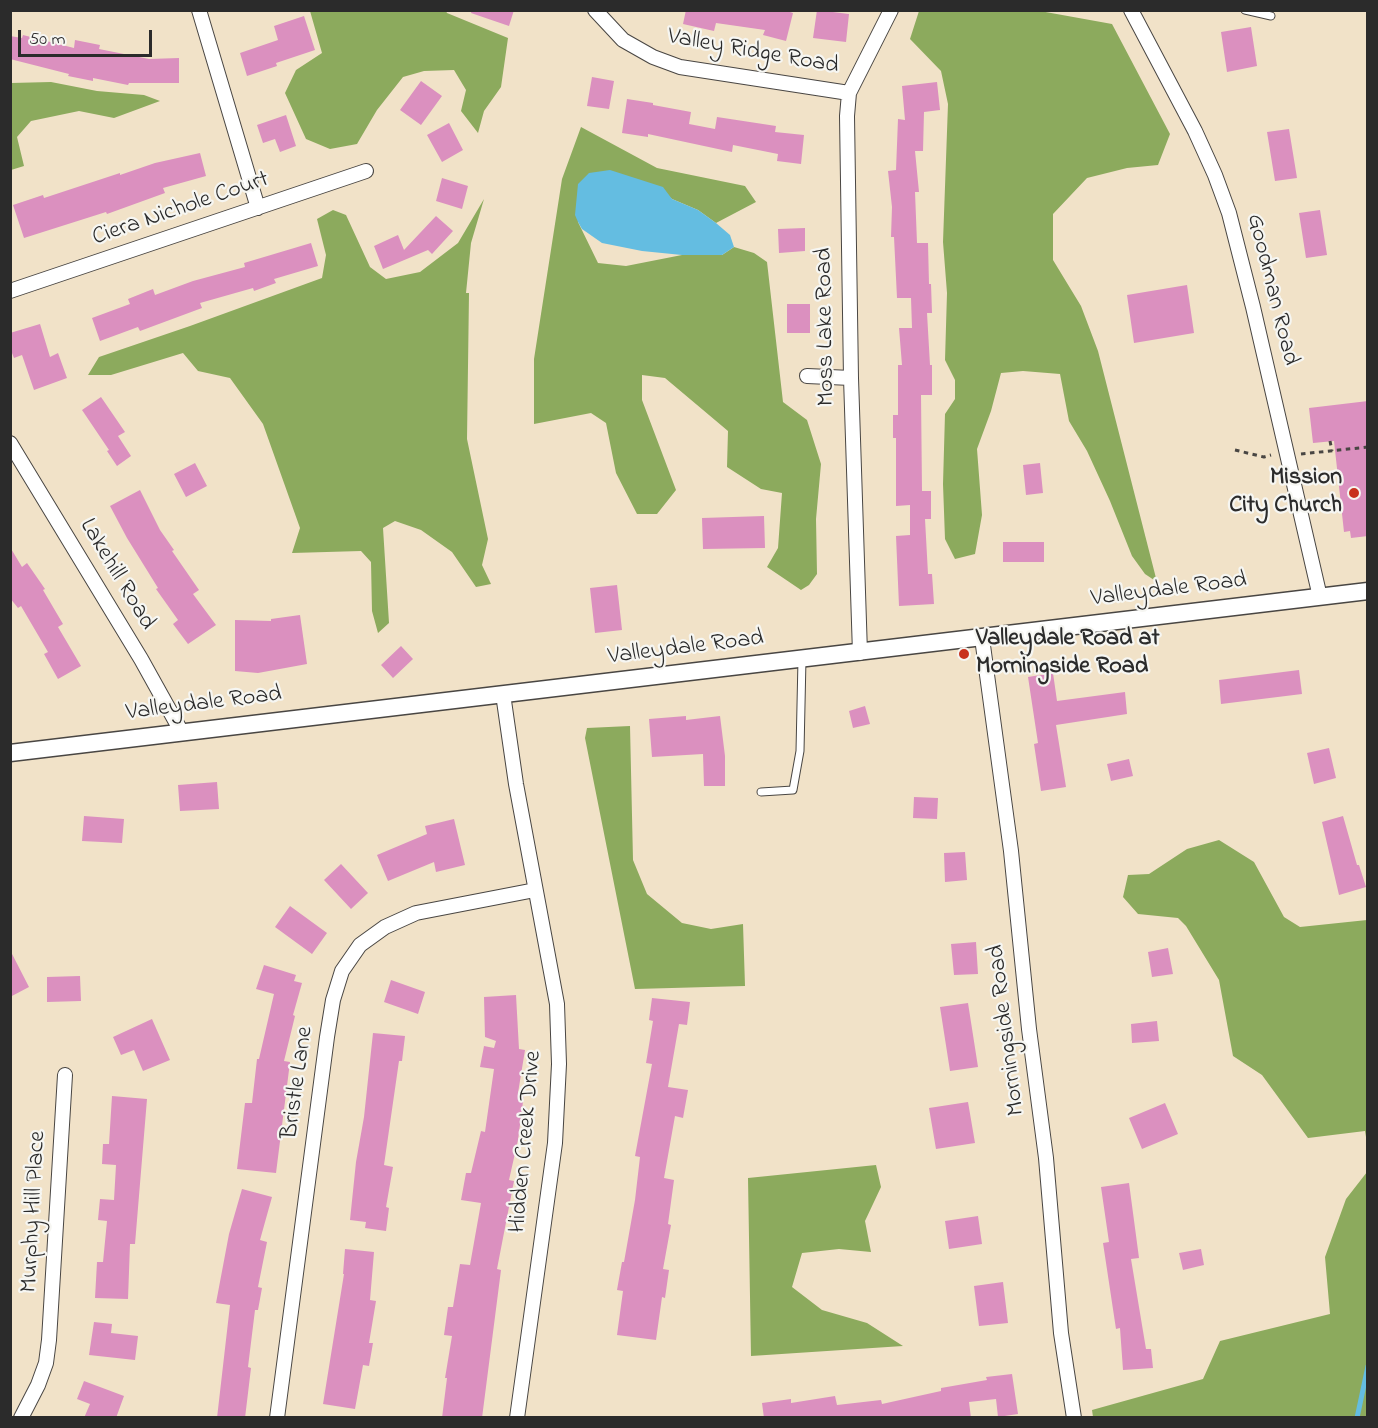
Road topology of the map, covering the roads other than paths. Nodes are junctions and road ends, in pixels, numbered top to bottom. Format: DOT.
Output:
graph roads {
  1 [pos="199,10"];
  2 [pos="595,10"];
  3 [pos="891,10"];
  4 [pos="1131,10"];
  5 [pos="1245,10"];
  6 [pos="1271,15"];
  7 [pos="849,93"];
  8 [pos="366,171"];
  9 [pos="258,208"];
  10 [pos="10,291"];
  11 [pos="807,376"];
  12 [pos="851,378"];
  13 [pos="10,443"];
  14 [pos="1368,591"];
  15 [pos="1320,597"];
  16 [pos="982,638"];
  17 [pos="860,653"];
  18 [pos="802,659"];
  19 [pos="503,694"];
  20 [pos="181,731"];
  21 [pos="10,753"];
  22 [pos="761,792"];
  23 [pos="535,890"];
  24 [pos="65,1075"];
  25 [pos="21,1418"];
  26 [pos="277,1418"];
  27 [pos="517,1418"];
  28 [pos="1074,1418"];
  1 -- 9 [label="street"];
  2 -- 7 [label="street, Valley Ridge Road"];
  3 -- 7 [label="street, Moss Lake Road"];
  4 -- 15 [label="street, Goodman Road"];
  5 -- 6 [label="lane"];
  7 -- 12 [label="street, Moss Lake Road"];
  8 -- 9 [label="street, Ciera Nichole Court"];
  9 -- 10 [label="street, Ciera Nichole Court"];
  11 -- 12 [label="street"];
  12 -- 17 [label="street, Moss Lake Road"];
  13 -- 20 [label="street, Lakehill Road"];
  14 -- 15 [label="street, Valleydale Road"];
  15 -- 16 [label="street, Valleydale Road"];
  16 -- 17 [label="street, Valleydale Road"];
  16 -- 28 [label="street, Morningside Road"];
  17 -- 18 [label="street, Valleydale Road"];
  18 -- 19 [label="street, Valleydale Road"];
  18 -- 22 [label="lane"];
  19 -- 20 [label="street, Valleydale Road"];
  19 -- 23 [label="street, Hidden Creek Drive"];
  20 -- 21 [label="street, Valleydale Road"];
  23 -- 26 [label="street, Bristle Lane"];
  23 -- 27 [label="street, Hidden Creek Drive"];
  24 -- 25 [label="street, Murphy Hill Place"];
}
